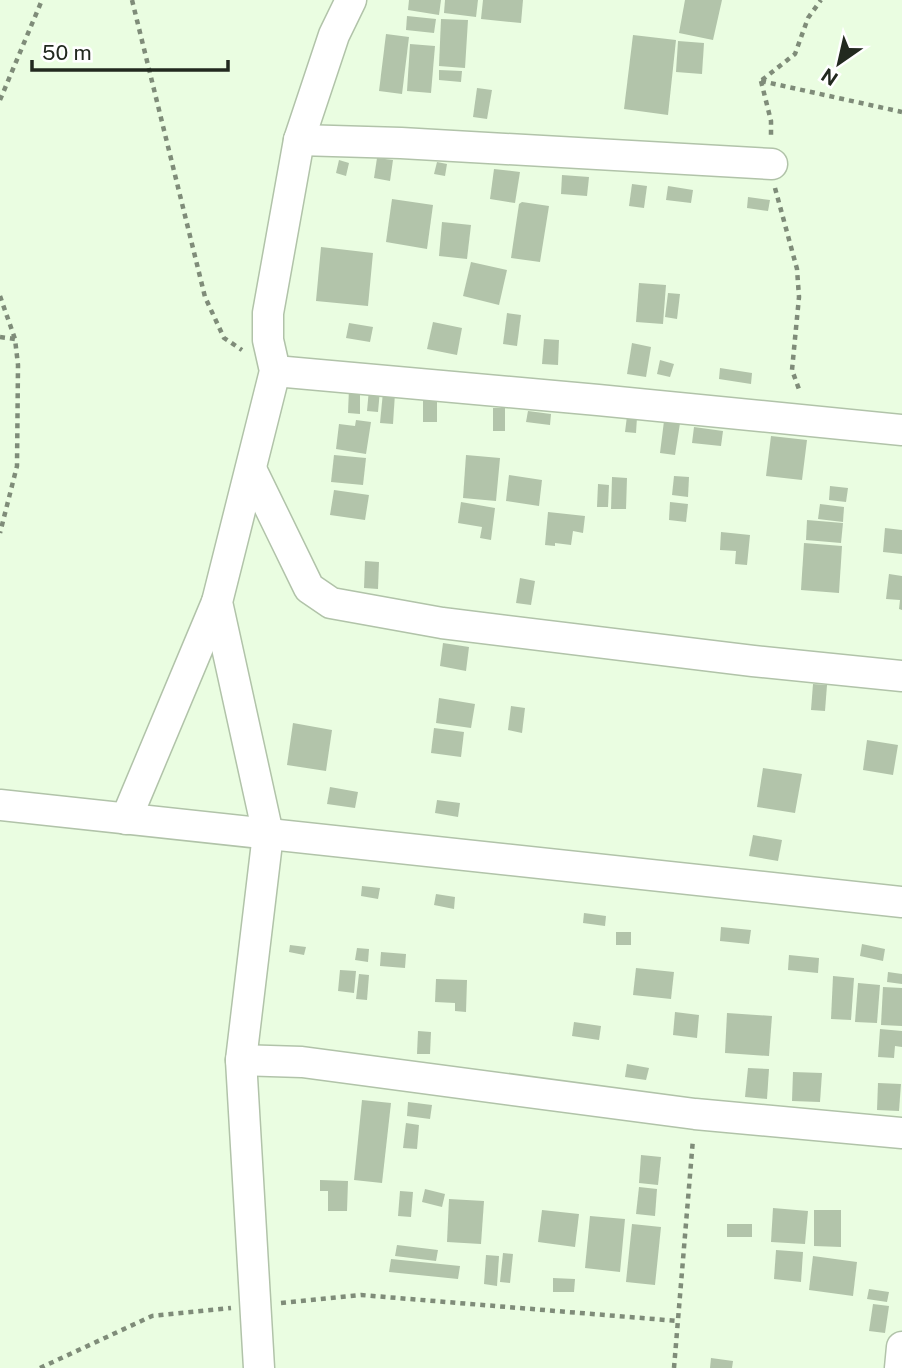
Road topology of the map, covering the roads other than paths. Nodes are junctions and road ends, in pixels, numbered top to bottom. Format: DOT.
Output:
graph roads {
  1 [pos="351,0"];
  2 [pos="299,140"];
  3 [pos="772,164"];
  4 [pos="275,371"];
  5 [pos="902,430"];
  6 [pos="251,469"];
  7 [pos="217,602"];
  8 [pos="902,676"];
  9 [pos="0,805"];
  10 [pos="126,819"];
  11 [pos="268,834"];
  12 [pos="902,902"];
  13 [pos="242,1060"];
  14 [pos="902,1133"];
  15 [pos="902,1347"];
  16 [pos="259,1368"];
  17 [pos="901,1368"];
  1 -- 2 [label="street"];
  2 -- 3 [label="street"];
  2 -- 4 [label="street"];
  4 -- 5 [label="street"];
  4 -- 6 [label="street"];
  6 -- 7 [label="street"];
  6 -- 8 [label="street"];
  7 -- 10 [label="street"];
  7 -- 11 [label="street"];
  9 -- 10 [label="street"];
  10 -- 11 [label="street"];
  11 -- 12 [label="street"];
  11 -- 13 [label="street"];
  13 -- 14 [label="street"];
  13 -- 16 [label="street"];
  15 -- 17 [label="street"];
}
